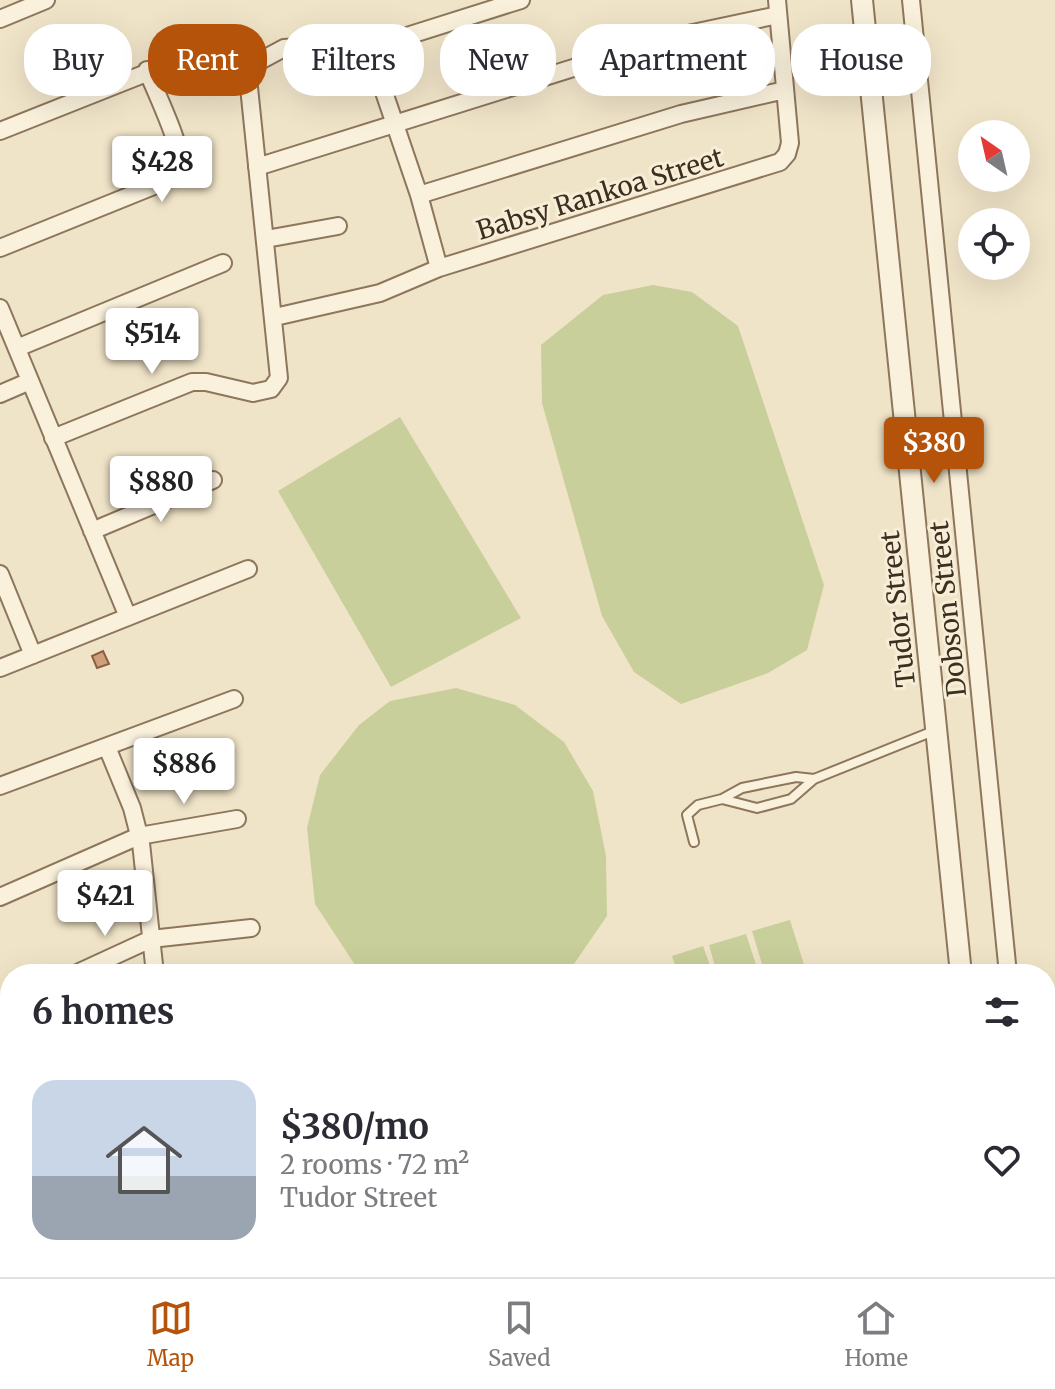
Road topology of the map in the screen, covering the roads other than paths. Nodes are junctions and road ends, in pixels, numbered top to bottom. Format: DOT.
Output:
graph roads {
  1 [pos="46,0"];
  2 [pos="497,0"];
  3 [pos="521,0"];
  4 [pos="862,0"];
  5 [pos="911,0"];
  6 [pos="778,7"];
  7 [pos="470,16"];
  8 [pos="0,19"];
  9 [pos="424,31"];
  10 [pos="147,70"];
  11 [pos="785,90"];
  12 [pos="250,96"];
  13 [pos="385,96"];
  14 [pos="394,125"];
  15 [pos="0,131"];
  16 [pos="257,167"];
  17 [pos="419,195"];
  18 [pos="338,226"];
  19 [pos="266,239"];
  20 [pos="0,248"];
  21 [pos="223,263"];
  22 [pos="439,268"];
  23 [pos="0,308"];
  24 [pos="275,317"];
  25 [pos="17,348"];
  26 [pos="30,381"];
  27 [pos="0,394"];
  28 [pos="53,438"];
  29 [pos="213,480"];
  30 [pos="92,531"];
  31 [pos="248,569"];
  32 [pos="0,574"];
  33 [pos="128,617"];
  34 [pos="33,655"];
  35 [pos="0,668"];
  36 [pos="234,699"];
  37 [pos="936,729"];
  38 [pos="107,747"];
  39 [pos="814,779"];
  40 [pos="0,786"];
  41 [pos="722,799"];
  42 [pos="237,819"];
  43 [pos="139,836"];
  44 [pos="694,842"];
  45 [pos="0,897"];
  46 [pos="251,928"];
  47 [pos="151,939"];
  48 [pos="97,964"];
  49 [pos="154,964"];
  50 [pos="960,964"];
  51 [pos="1007,964"];
  1 -- 8 [label="street"];
  2 -- 7 [label="street"];
  3 -- 7 [label="street"];
  4 -- 37 [label="street, Tudor Street"];
  5 -- 51 [label="street, Dobson Street"];
  6 -- 11 [label="street, Babsy Rankoa Street"];
  6 -- 14 [label="street"];
  7 -- 9 [label="street"];
  10 -- 15 [label="street"];
  10 -- 20 [label="street"];
  11 -- 17 [label="street"];
  11 -- 22 [label="street, Babsy Rankoa Street"];
  12 -- 16 [label="street"];
  13 -- 14 [label="street"];
  14 -- 16 [label="street"];
  14 -- 17 [label="street"];
  16 -- 19 [label="street"];
  17 -- 22 [label="street"];
  18 -- 19 [label="street"];
  19 -- 24 [label="street"];
  21 -- 25 [label="street"];
  22 -- 24 [label="street, Babsy Rankoa Street"];
  23 -- 25 [label="street"];
  24 -- 28 [label="street"];
  25 -- 26 [label="street"];
  26 -- 27 [label="street"];
  26 -- 28 [label="street"];
  28 -- 30 [label="street"];
  29 -- 30 [label="street"];
  30 -- 33 [label="street"];
  31 -- 33 [label="street"];
  32 -- 34 [label="street"];
  33 -- 34 [label="street"];
  34 -- 35 [label="street"];
  36 -- 38 [label="street"];
  37 -- 39 [label="lane"];
  37 -- 50 [label="street, Tudor Street"];
  38 -- 40 [label="street"];
  38 -- 43 [label="street"];
  39 -- 41 [label="lane"];
  39 -- 41 [label="lane"];
  41 -- 44 [label="lane"];
  42 -- 43 [label="street"];
  43 -- 45 [label="street"];
  43 -- 47 [label="street"];
  46 -- 47 [label="street"];
  47 -- 48 [label="street"];
  47 -- 49 [label="street"];
}
